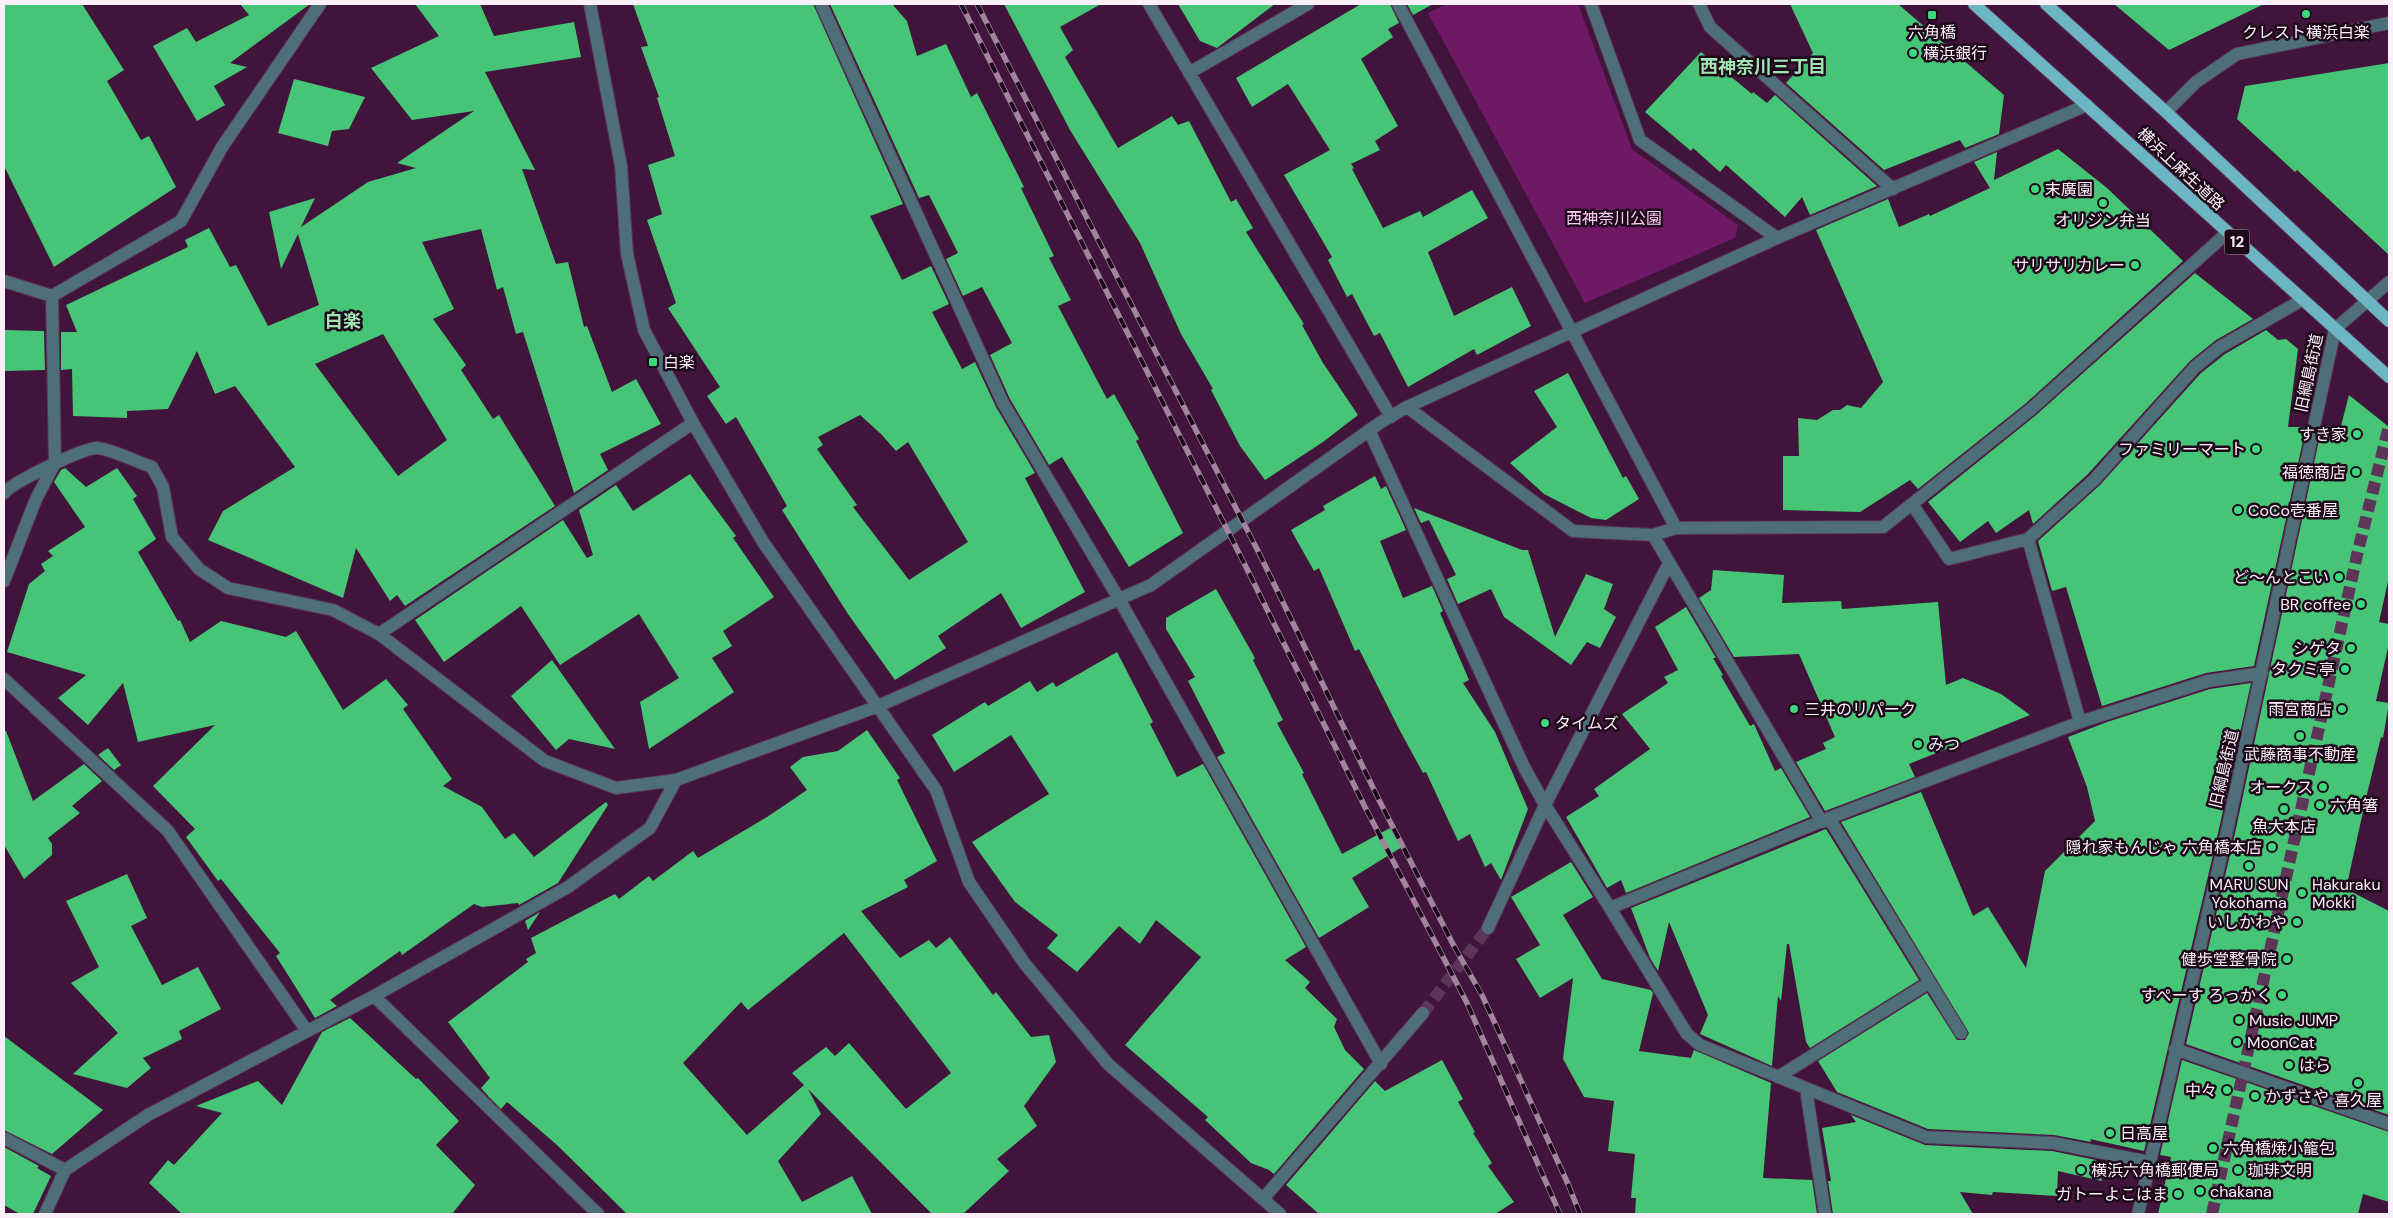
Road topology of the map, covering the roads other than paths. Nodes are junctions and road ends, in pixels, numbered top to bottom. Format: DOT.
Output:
graph roads {
  1 [pos="320,4"];
  2 [pos="590,4"];
  3 [pos="821,4"];
  4 [pos="1149,4"];
  5 [pos="1308,4"];
  6 [pos="1398,4"];
  7 [pos="1591,4"];
  8 [pos="1699,4"];
  9 [pos="1974,4"];
  10 [pos="2046,4"];
  11 [pos="2389,23"];
  12 [pos="1189,73"];
  13 [pos="2087,105"];
  14 [pos="2166,112"];
  15 [pos="1893,189"];
  16 [pos="2227,233"];
  17 [pos="1777,238"];
  18 [pos="4,281"];
  19 [pos="2389,282"];
  20 [pos="52,296"];
  21 [pos="2302,300"];
  22 [pos="2368,302"];
  23 [pos="2389,322"];
  24 [pos="2335,330"];
  25 [pos="1572,332"];
  26 [pos="2389,377"];
  27 [pos="1407,407"];
  28 [pos="1391,416"];
  29 [pos="693,423"];
  30 [pos="1369,430"];
  31 [pos="55,463"];
  32 [pos="4,493"];
  33 [pos="1912,504"];
  34 [pos="1676,528"];
  35 [pos="1653,535"];
  36 [pos="2028,539"];
  37 [pos="1669,563"];
  38 [pos="4,581"];
  39 [pos="1119,599"];
  40 [pos="379,634"];
  41 [pos="2262,673"];
  42 [pos="4,679"];
  43 [pos="876,706"];
  44 [pos="2080,722"];
  45 [pos="676,780"];
  46 [pos="1545,805"];
  47 [pos="1826,820"];
  48 [pos="1610,908"];
  49 [pos="1488,928"];
  50 [pos="1930,982"];
  51 [pos="374,996"];
  52 [pos="1422,1013"];
  53 [pos="307,1032"];
  54 [pos="1961,1033"];
  55 [pos="2175,1049"];
  56 [pos="1381,1064"];
  57 [pos="1778,1078"];
  58 [pos="1806,1089"];
  59 [pos="2389,1124"];
  60 [pos="4,1138"];
  61 [pos="2150,1162"];
  62 [pos="65,1170"];
  63 [pos="1263,1199"];
  64 [pos="45,1214"];
  65 [pos="598,1214"];
  66 [pos="1280,1214"];
  67 [pos="1825,1214"];
  68 [pos="2138,1214"];
  1 -- 20 [label="street"];
  2 -- 29 [label="street"];
  3 -- 39 [label="street"];
  4 -- 12 [label="street"];
  5 -- 12 [label="street"];
  6 -- 25 [label="street"];
  7 -- 17 [label="street"];
  8 -- 15 [label="street"];
  9 -- 13 [label="main road, 横浜上麻生道路 / 12"];
  10 -- 14 [label="main road, 横浜上麻生道路"];
  11 -- 14 [label="street"];
  12 -- 28 [label="street"];
  13 -- 15 [label="street"];
  13 -- 16 [label="main road, 横浜上麻生道路 / 12"];
  14 -- 22 [label="main road, 横浜上麻生道路"];
  15 -- 17 [label="street"];
  16 -- 21 [label="main road, 横浜上麻生道路 / 12"];
  16 -- 33 [label="street"];
  17 -- 25 [label="street"];
  18 -- 20 [label="street"];
  19 -- 22 [label="street"];
  20 -- 31 [label="street"];
  21 -- 24 [label="main road, 横浜上麻生道路 / 12"];
  21 -- 36 [label="street"];
  22 -- 23 [label="main road, 横浜上麻生道路"];
  22 -- 24 [label="street"];
  24 -- 26 [label="main road, 横浜上麻生道路 / 12"];
  24 -- 41 [label="street, 旧綱島街道"];
  25 -- 27 [label="street"];
  25 -- 34 [label="street"];
  27 -- 28 [label="street"];
  27 -- 35 [label="street"];
  28 -- 30 [label="street"];
  29 -- 40 [label="street"];
  29 -- 43 [label="street"];
  30 -- 39 [label="street"];
  30 -- 46 [label="street"];
  31 -- 32 [label="street"];
  31 -- 38 [label="street"];
  31 -- 40 [label="street"];
  33 -- 34 [label="street"];
  33 -- 36 [label="street"];
  34 -- 35 [label="street"];
  35 -- 37 [label="street"];
  36 -- 44 [label="street"];
  37 -- 46 [label="street"];
  37 -- 47 [label="street"];
  39 -- 43 [label="street"];
  39 -- 56 [label="street"];
  40 -- 45 [label="street"];
  41 -- 44 [label="street"];
  41 -- 55 [label="street, 旧綱島街道"];
  42 -- 53 [label="street"];
  43 -- 45 [label="street"];
  43 -- 63 [label="street"];
  44 -- 47 [label="street"];
  45 -- 51 [label="street"];
  46 -- 48 [label="street"];
  46 -- 49 [label="street"];
  47 -- 48 [label="street"];
  47 -- 50 [label="street"];
  48 -- 57 [label="street"];
  50 -- 54 [label="street"];
  50 -- 57 [label="street"];
  51 -- 53 [label="street"];
  51 -- 65 [label="street"];
  52 -- 56 [label="street"];
  53 -- 62 [label="street"];
  55 -- 59 [label="street"];
  55 -- 61 [label="street, 旧綱島街道"];
  56 -- 63 [label="street"];
  57 -- 58 [label="street"];
  58 -- 61 [label="street"];
  58 -- 67 [label="street"];
  60 -- 62 [label="street"];
  61 -- 68 [label="street, 旧綱島街道"];
  62 -- 64 [label="street"];
  63 -- 66 [label="street"];
}
